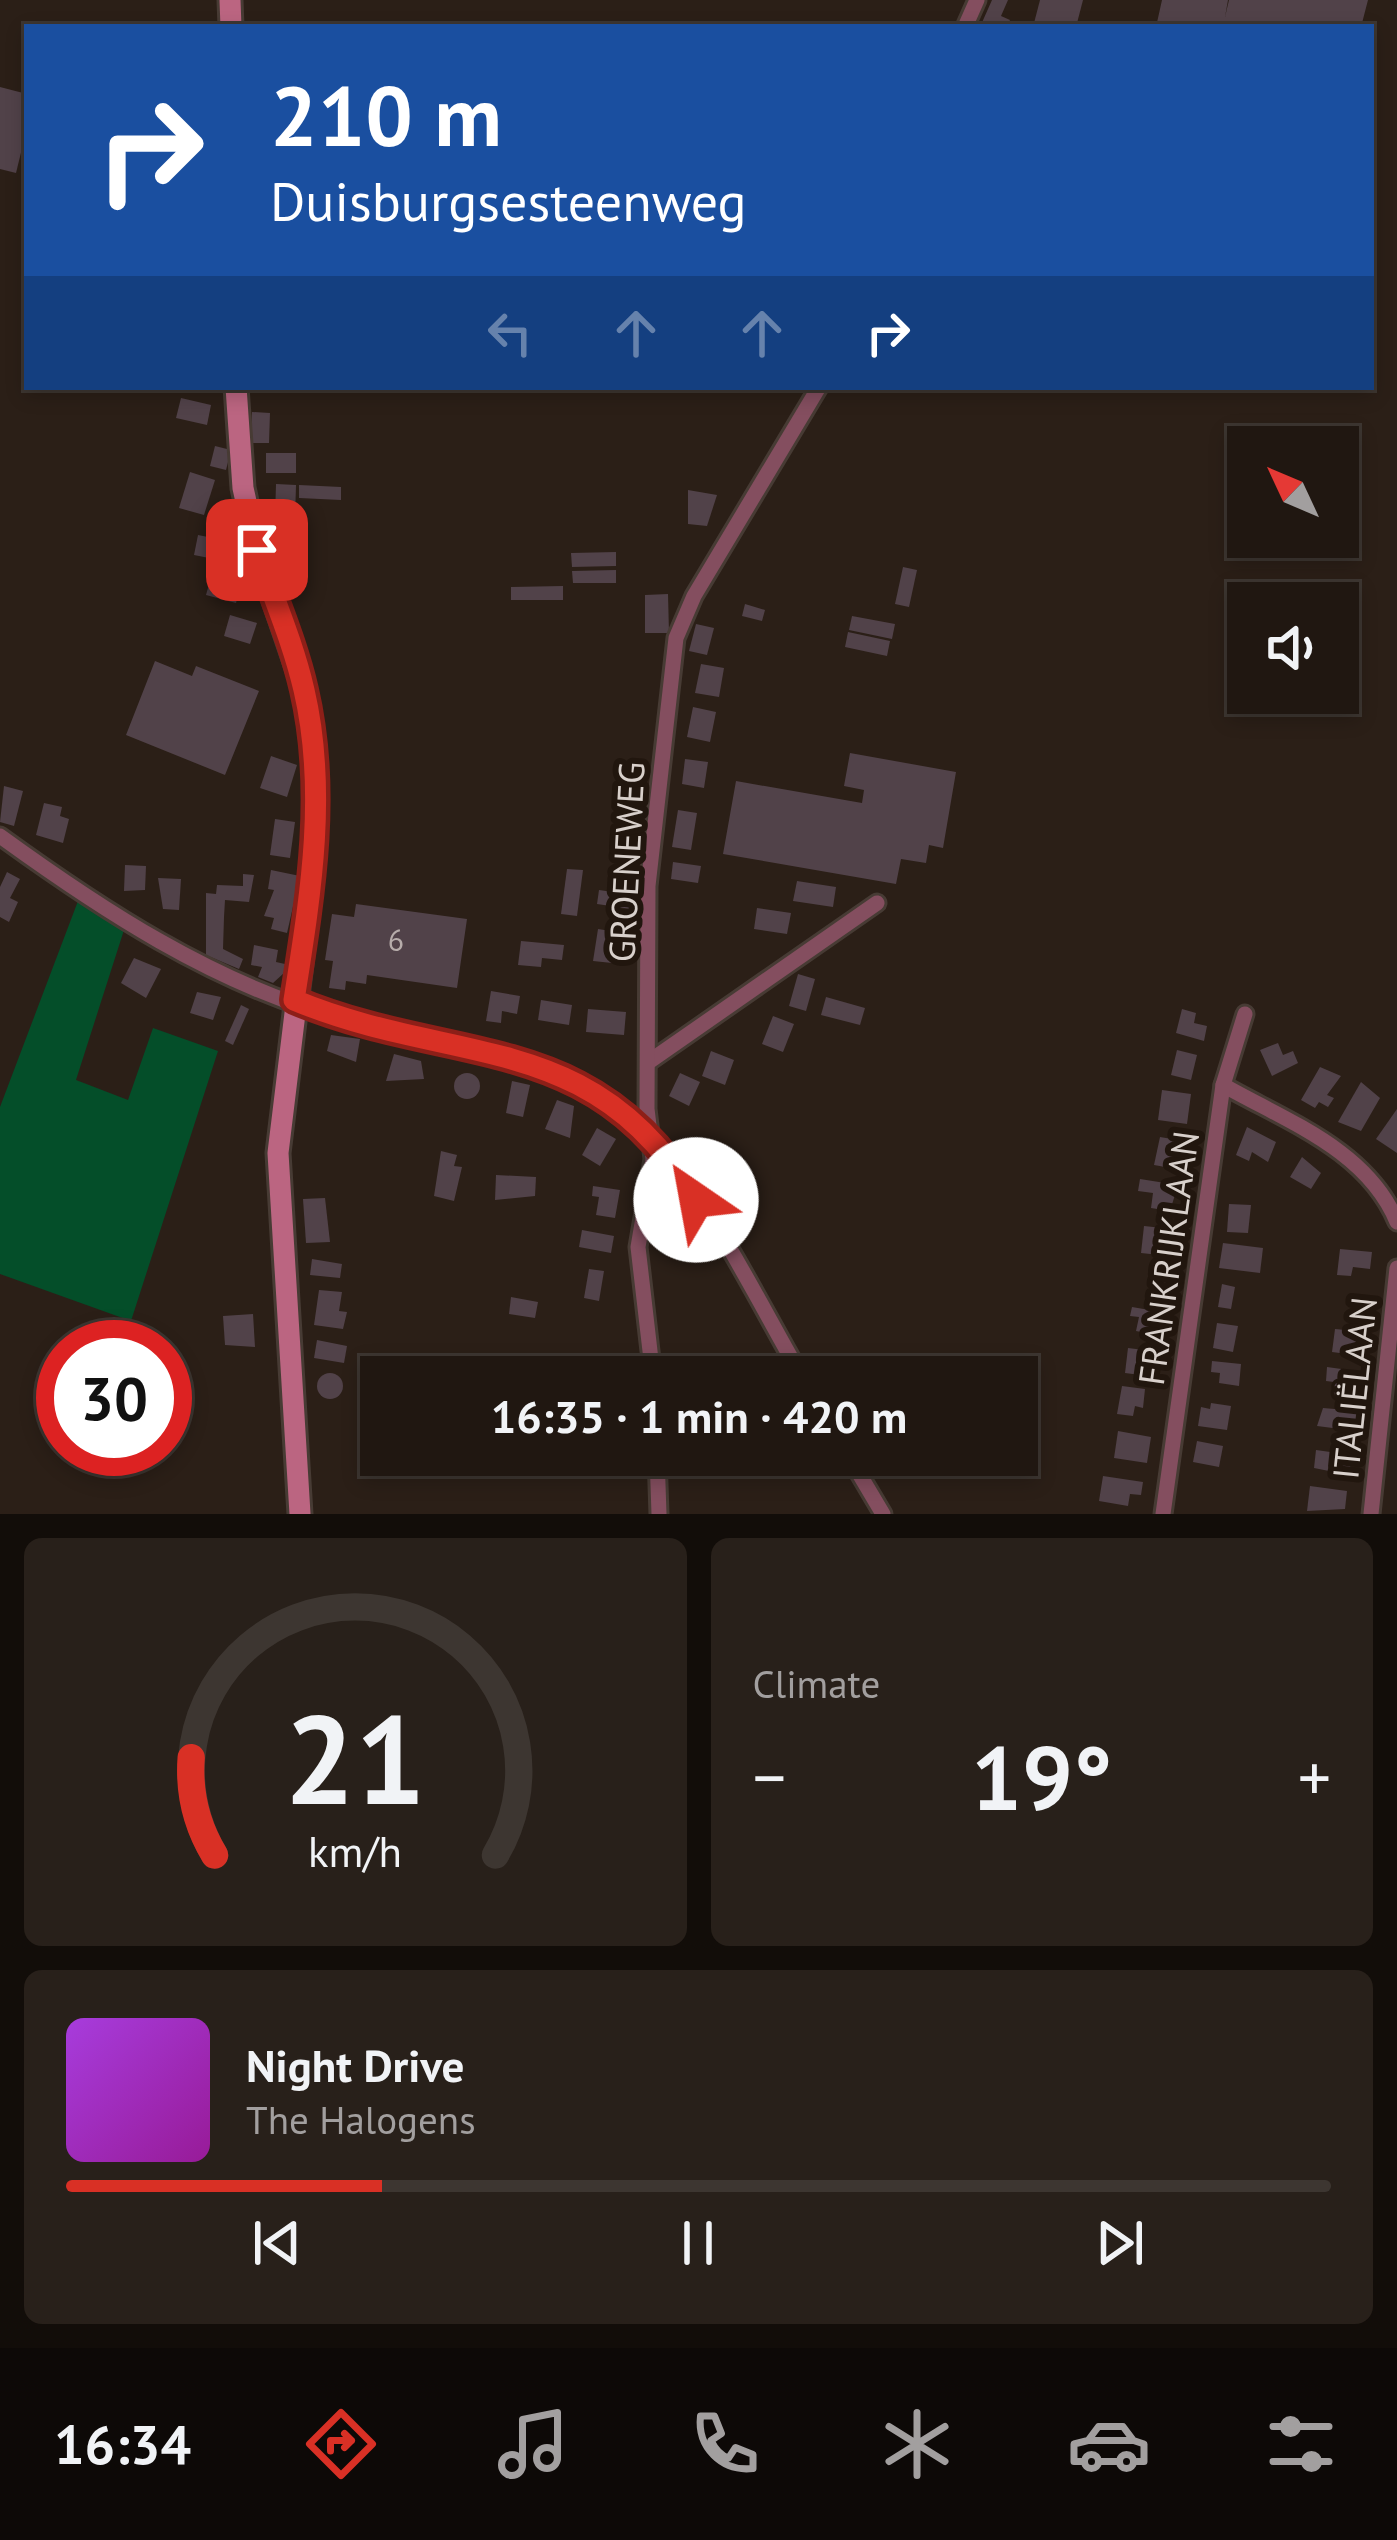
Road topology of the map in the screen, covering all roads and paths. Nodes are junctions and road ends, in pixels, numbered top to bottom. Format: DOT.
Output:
graph roads {
  1 [pos="236,390"];
  2 [pos="817,390"];
  3 [pos="0,836"];
  4 [pos="877,903"];
  5 [pos="294,1000"];
  6 [pos="1245,1014"];
  7 [pos="650,1061"];
  8 [pos="1223,1085"];
  9 [pos="650,1135"];
  10 [pos="1397,1222"];
  11 [pos="1397,1268"];
  12 [pos="650,1356"];
  13 [pos="789,1356"];
  14 [pos="658,1476"];
  15 [pos="860,1476"];
  16 [pos="300,1514"];
  17 [pos="659,1514"];
  18 [pos="883,1514"];
  19 [pos="1163,1514"];
  20 [pos="1371,1514"];
  1 -- 5 [label="street"];
  2 -- 7 [label="street, GROENEWEG"];
  3 -- 5 [label="street"];
  4 -- 7 [label="street"];
  5 -- 9 [label="street"];
  5 -- 16 [label="street"];
  6 -- 8 [label="street, FRANKRIJKLAAN"];
  7 -- 9 [label="street, GROENEWEG"];
  8 -- 10 [label="street"];
  8 -- 19 [label="street, FRANKRIJKLAAN"];
  9 -- 12 [label="street, GROENEWEG"];
  9 -- 13 [label="street"];
  11 -- 20 [label="street, ITALIËLAAN"];
  14 -- 17 [label="street"];
  15 -- 18 [label="street"];
}
